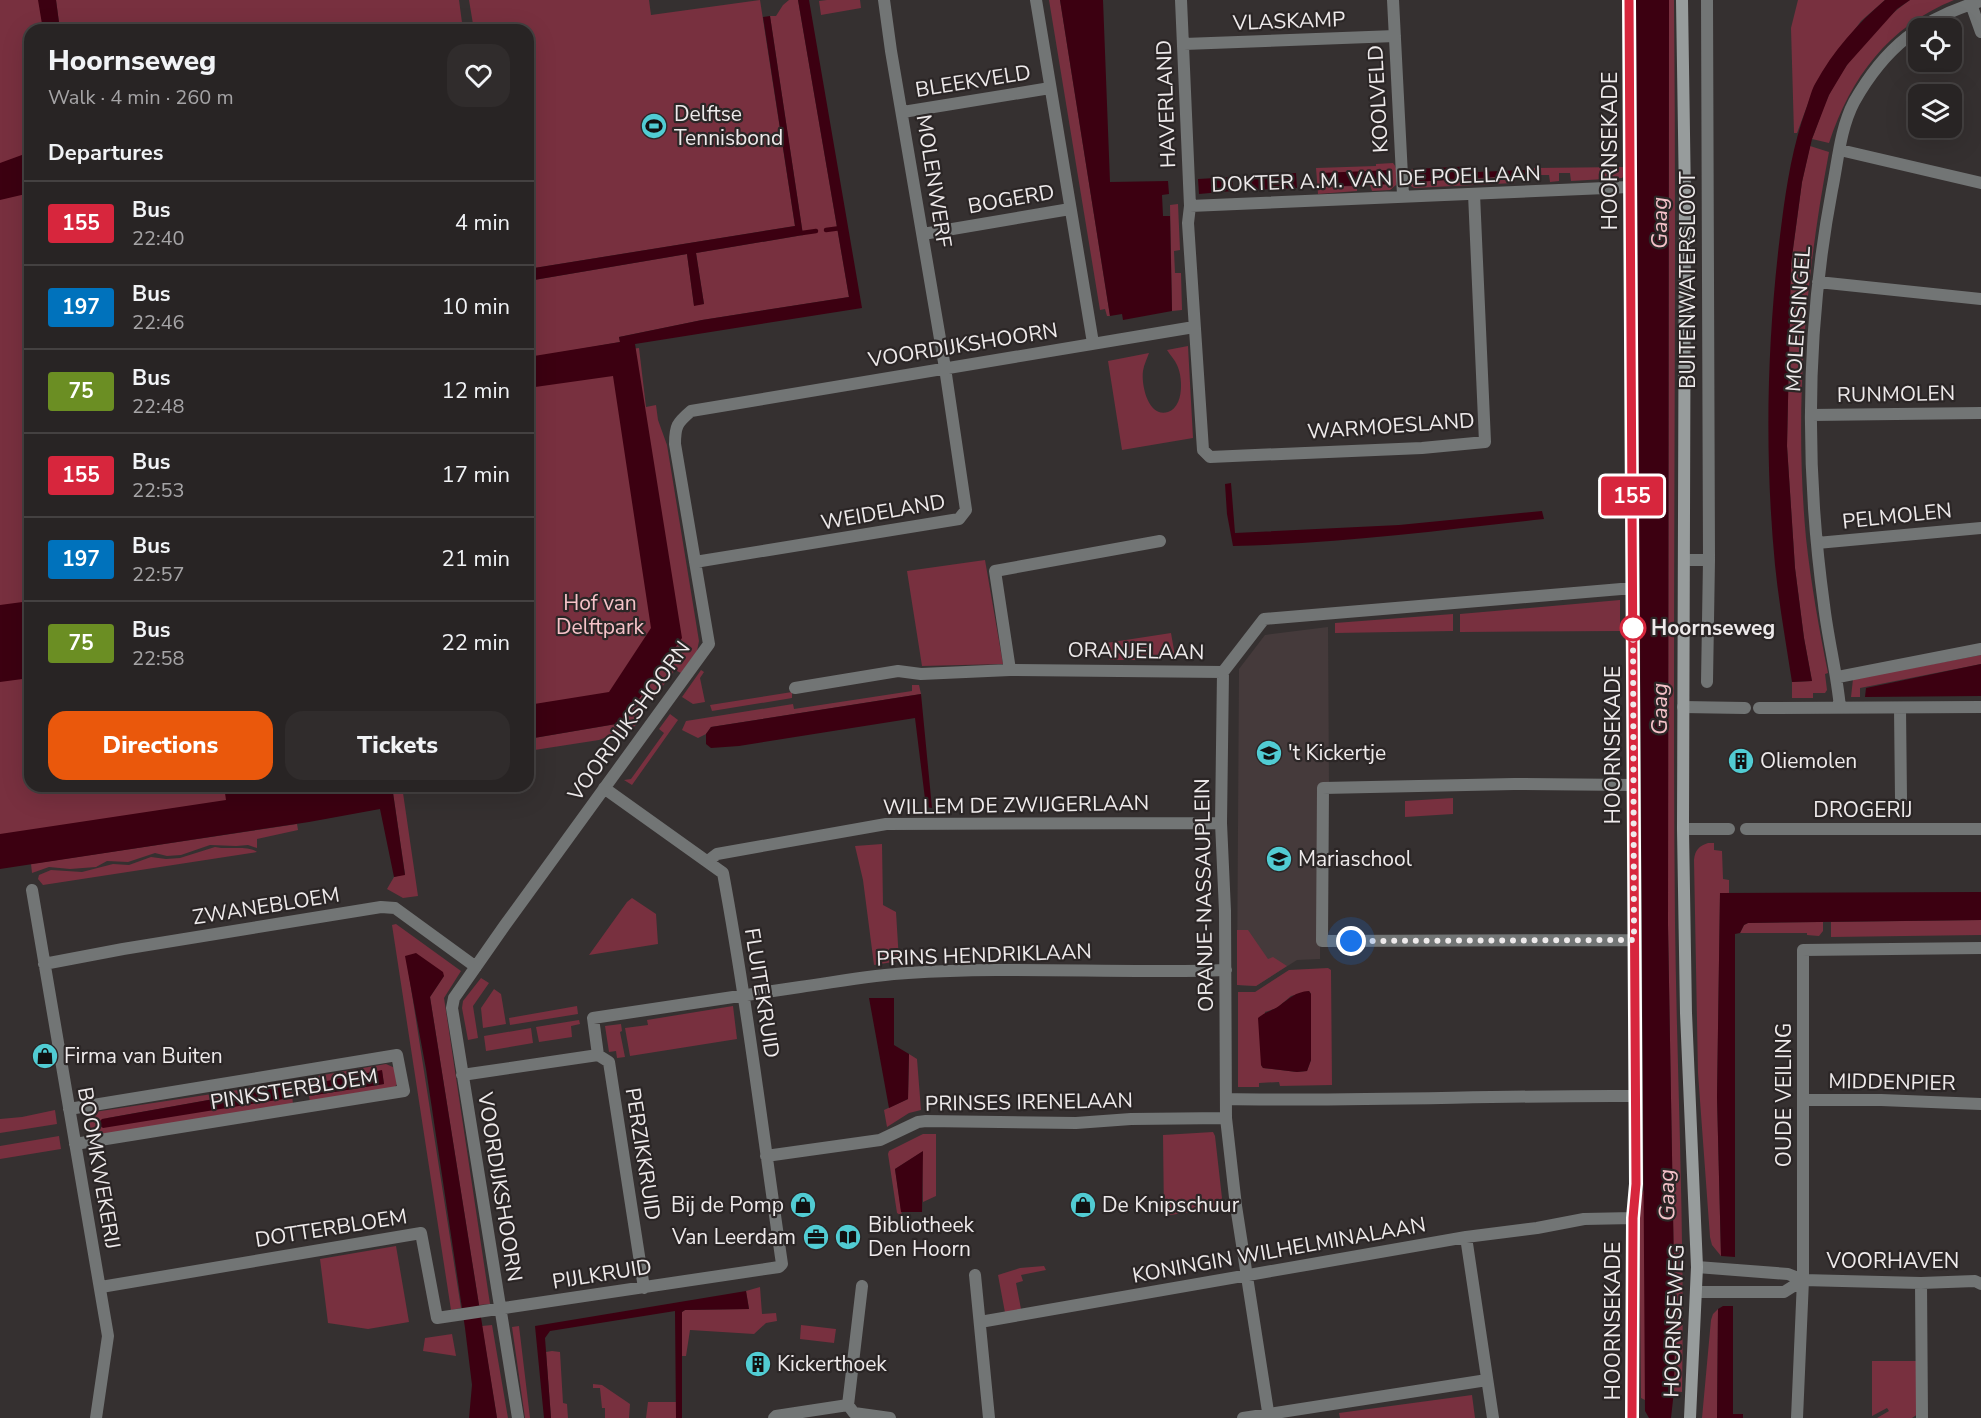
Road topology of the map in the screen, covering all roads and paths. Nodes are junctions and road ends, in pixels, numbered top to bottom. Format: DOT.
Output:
graph roads {
  1 [pos="884,0"];
  2 [pos="1036,0"];
  3 [pos="1181,0"];
  4 [pos="1393,0"];
  5 [pos="1629,0"];
  6 [pos="1682,0"];
  7 [pos="1707,0"];
  8 [pos="1976,2"];
  9 [pos="1981,32"];
  10 [pos="1395,36"];
  11 [pos="1184,44"];
  12 [pos="1050,88"];
  13 [pos="903,112"];
  14 [pos="1840,150"];
  15 [pos="1981,183"];
  16 [pos="1629,187"];
  17 [pos="1474,194"];
  18 [pos="1403,195"];
  19 [pos="1190,206"];
  20 [pos="1070,209"];
  21 [pos="923,234"];
  22 [pos="1818,282"];
  23 [pos="1981,299"];
  24 [pos="1194,327"];
  25 [pos="1093,344"];
  26 [pos="945,368"];
  27 [pos="1981,413"];
  28 [pos="1811,415"];
  29 [pos="1203,450"];
  30 [pos="1981,528"];
  31 [pos="1160,541"];
  32 [pos="1817,543"];
  33 [pos="1684,560"];
  34 [pos="1709,560"];
  35 [pos="695,562"];
  36 [pos="1633,588"];
  37 [pos="1981,649"];
  38 [pos="1010,670"];
  39 [pos="1223,672"];
  40 [pos="1838,677"];
  41 [pos="1707,682"];
  42 [pos="795,688"];
  43 [pos="1683,707"];
  44 [pos="1981,707"];
  45 [pos="1745,708"];
  46 [pos="1759,708"];
  47 [pos="1840,708"];
  48 [pos="1900,708"];
  49 [pos="1633,785"];
  50 [pos="604,788"];
  51 [pos="1901,798"];
  52 [pos="1221,823"];
  53 [pos="1683,829"];
  54 [pos="1746,829"];
  55 [pos="1981,829"];
  56 [pos="1729,830"];
  57 [pos="708,861"];
  58 [pos="32,890"];
  59 [pos="1634,940"];
  60 [pos="1981,948"];
  61 [pos="44,964"];
  62 [pos="476,967"];
  63 [pos="1226,970"];
  64 [pos="743,995"];
  65 [pos="604,1058"];
  66 [pos="462,1076"];
  67 [pos="1634,1096"];
  68 [pos="1227,1100"];
  69 [pos="1803,1100"];
  70 [pos="1981,1104"];
  71 [pos="69,1109"];
  72 [pos="1226,1118"];
  73 [pos="75,1144"];
  74 [pos="766,1156"];
  75 [pos="1633,1218"];
  76 [pos="1466,1237"];
  77 [pos="782,1264"];
  78 [pos="1697,1267"];
  79 [pos="975,1275"];
  80 [pos="1248,1276"];
  81 [pos="1803,1280"];
  82 [pos="1921,1283"];
  83 [pos="1981,1284"];
  84 [pos="862,1286"];
  85 [pos="101,1287"];
  86 [pos="644,1288"];
  87 [pos="1697,1292"];
  88 [pos="495,1310"];
  89 [pos="980,1322"];
  90 [pos="1486,1380"];
  91 [pos="848,1405"];
  92 [pos="1269,1416"];
  93 [pos="96,1418"];
  94 [pos="518,1418"];
  95 [pos="774,1418"];
  96 [pos="890,1418"];
  97 [pos="989,1418"];
  98 [pos="1243,1418"];
  99 [pos="1493,1418"];
  100 [pos="1632,1418"];
  101 [pos="1690,1418"];
  102 [pos="1797,1418"];
  103 [pos="1922,1418"];
  1 -- 13 [label="street, MOLENWERF"];
  2 -- 12 [label="street"];
  3 -- 11 [label="street, HAVERLAND"];
  4 -- 10 [label="street, KOOLVELD"];
  5 -- 16 [label="street, HOORNSEKADE"];
  6 -- 33 [label="street, BUITENWATERSLOOT"];
  7 -- 34 [label="street, BUITENWATERSLOOT"];
  8 -- 9 [label="street"];
  8 -- 14 [label="street, MOLENSINGEL"];
  10 -- 11 [label="street, VLASKAMP"];
  10 -- 18 [label="street, KOOLVELD"];
  11 -- 19 [label="street, HAVERLAND"];
  12 -- 13 [label="street, BLEEKVELD"];
  12 -- 20 [label="street"];
  13 -- 21 [label="street, MOLENWERF"];
  14 -- 15 [label="street"];
  14 -- 22 [label="street, MOLENSINGEL"];
  16 -- 17 [label="street, DOKTER A.M. VAN DE POELLAAN"];
  16 -- 36 [label="street, HOORNSEKADE"];
  17 -- 18 [label="street, DOKTER A.M. VAN DE POELLAAN"];
  17 -- 29 [label="street, WARMOESLAND"];
  18 -- 19 [label="street, DOKTER A.M. VAN DE POELLAAN"];
  19 -- 24 [label="street, DOKTER A.M. VAN DE POELLAAN"];
  20 -- 21 [label="street, BOGERD"];
  20 -- 25 [label="street"];
  21 -- 26 [label="street, MOLENWERF"];
  22 -- 23 [label="street"];
  22 -- 28 [label="street, MOLENSINGEL"];
  24 -- 25 [label="street, VOORDIJKSHOORN"];
  24 -- 29 [label="street, DOKTER A.M. VAN DE POELLAAN"];
  25 -- 26 [label="street, VOORDIJKSHOORN"];
  26 -- 35 [label="street, VOORDIJKSHOORN"];
  26 -- 35 [label="street, WEIDELAND"];
  27 -- 28 [label="street, RUNMOLEN"];
  28 -- 32 [label="street, MOLENSINGEL"];
  30 -- 32 [label="street, PELMOLEN"];
  31 -- 38 [label="street"];
  32 -- 40 [label="street, MOLENSINGEL"];
  33 -- 34 [label="street"];
  33 -- 43 [label="street, BUITENWATERSLOOT"];
  34 -- 41 [label="street, BUITENWATERSLOOT"];
  35 -- 50 [label="street, VOORDIJKSHOORN"];
  36 -- 39 [label="street, ORANJELAAN"];
  36 -- 49 [label="street, HOORNSEKADE"];
  37 -- 40 [label="street"];
  38 -- 39 [label="street, ORANJELAAN"];
  38 -- 42 [label="street, ORANJELAAN"];
  39 -- 52 [label="street, ORANJE-NASSAUPLEIN"];
  40 -- 47 [label="street, MOLENSINGEL"];
  43 -- 45 [label="street"];
  43 -- 53 [label="street, BUITENWATERSLOOT"];
  44 -- 48 [label="street"];
  46 -- 47 [label="street"];
  47 -- 48 [label="street"];
  48 -- 51 [label="street"];
  49 -- 59 [label="street, HOORNSEKADE"];
  49 -- 59 [label="street"];
  50 -- 57 [label="street, FLUITEKRUID"];
  50 -- 62 [label="street, VOORDIJKSHOORN"];
  52 -- 57 [label="street, WILLEM DE ZWIJGERLAAN"];
  52 -- 63 [label="street, ORANJE-NASSAUPLEIN"];
  53 -- 56 [label="street"];
  53 -- 78 [label="street, HOORNSEWEG"];
  54 -- 55 [label="street, DROGERIJ"];
  57 -- 64 [label="street, FLUITEKRUID"];
  58 -- 61 [label="street, BOOMKWEKERIJ"];
  59 -- 67 [label="street, HOORNSEKADE"];
  60 -- 69 [label="street, OUDE VEILING"];
  61 -- 62 [label="street, ZWANEBLOEM"];
  61 -- 71 [label="street, BOOMKWEKERIJ"];
  62 -- 66 [label="street, VOORDIJKSHOORN"];
  63 -- 64 [label="street, PRINS HENDRIKLAAN"];
  63 -- 68 [label="street, ORANJE-NASSAUPLEIN"];
  64 -- 65 [label="street, PRINS HENDRIKLAAN"];
  64 -- 74 [label="street, FLUITEKRUID"];
  65 -- 66 [label="street"];
  65 -- 86 [label="street, PERZIKKRUID"];
  66 -- 88 [label="street, VOORDIJKSHOORN"];
  67 -- 68 [label="street"];
  67 -- 75 [label="street, HOORNSEKADE"];
  68 -- 72 [label="street, ORANJE-NASSAUPLEIN"];
  69 -- 70 [label="street, MIDDENPIER"];
  69 -- 81 [label="street, OUDE VEILING"];
  71 -- 73 [label="street, BOOMKWEKERIJ"];
  71 -- 73 [label="street, PINKSTERBLOEM"];
  72 -- 74 [label="street, PRINSES IRENELAAN"];
  72 -- 80 [label="street, ORANJE-NASSAUPLEIN"];
  73 -- 85 [label="street, BOOMKWEKERIJ"];
  74 -- 77 [label="street, FLUITEKRUID"];
  75 -- 76 [label="street, KONINGIN WILHELMINALAAN"];
  75 -- 100 [label="street, HOORNSEKADE"];
  76 -- 80 [label="street, KONINGIN WILHELMINALAAN"];
  76 -- 90 [label="street"];
  77 -- 86 [label="street, PIJLKRUID"];
  78 -- 81 [label="street, VOORHAVEN"];
  78 -- 87 [label="street, HOORNSEWEG"];
  79 -- 89 [label="street"];
  80 -- 89 [label="street, KONINGIN WILHELMINALAAN"];
  80 -- 92 [label="street, ORANJE-NASSAUPLEIN"];
  81 -- 82 [label="street, VOORHAVEN"];
  81 -- 87 [label="street, VOORHAVEN"];
  81 -- 102 [label="street, OUDE VEILING"];
  82 -- 83 [label="street, VOORHAVEN"];
  82 -- 103 [label="street"];
  84 -- 91 [label="street"];
  85 -- 88 [label="street, DOTTERBLOEM"];
  85 -- 93 [label="street, BOOMKWEKERIJ"];
  86 -- 88 [label="street, PIJLKRUID"];
  87 -- 101 [label="street, HOORNSEWEG"];
  88 -- 94 [label="street, VOORDIJKSHOORN"];
  89 -- 97 [label="street"];
  90 -- 92 [label="street"];
  90 -- 99 [label="street"];
  91 -- 95 [label="street"];
  91 -- 96 [label="street"];
  92 -- 98 [label="street"];
}
